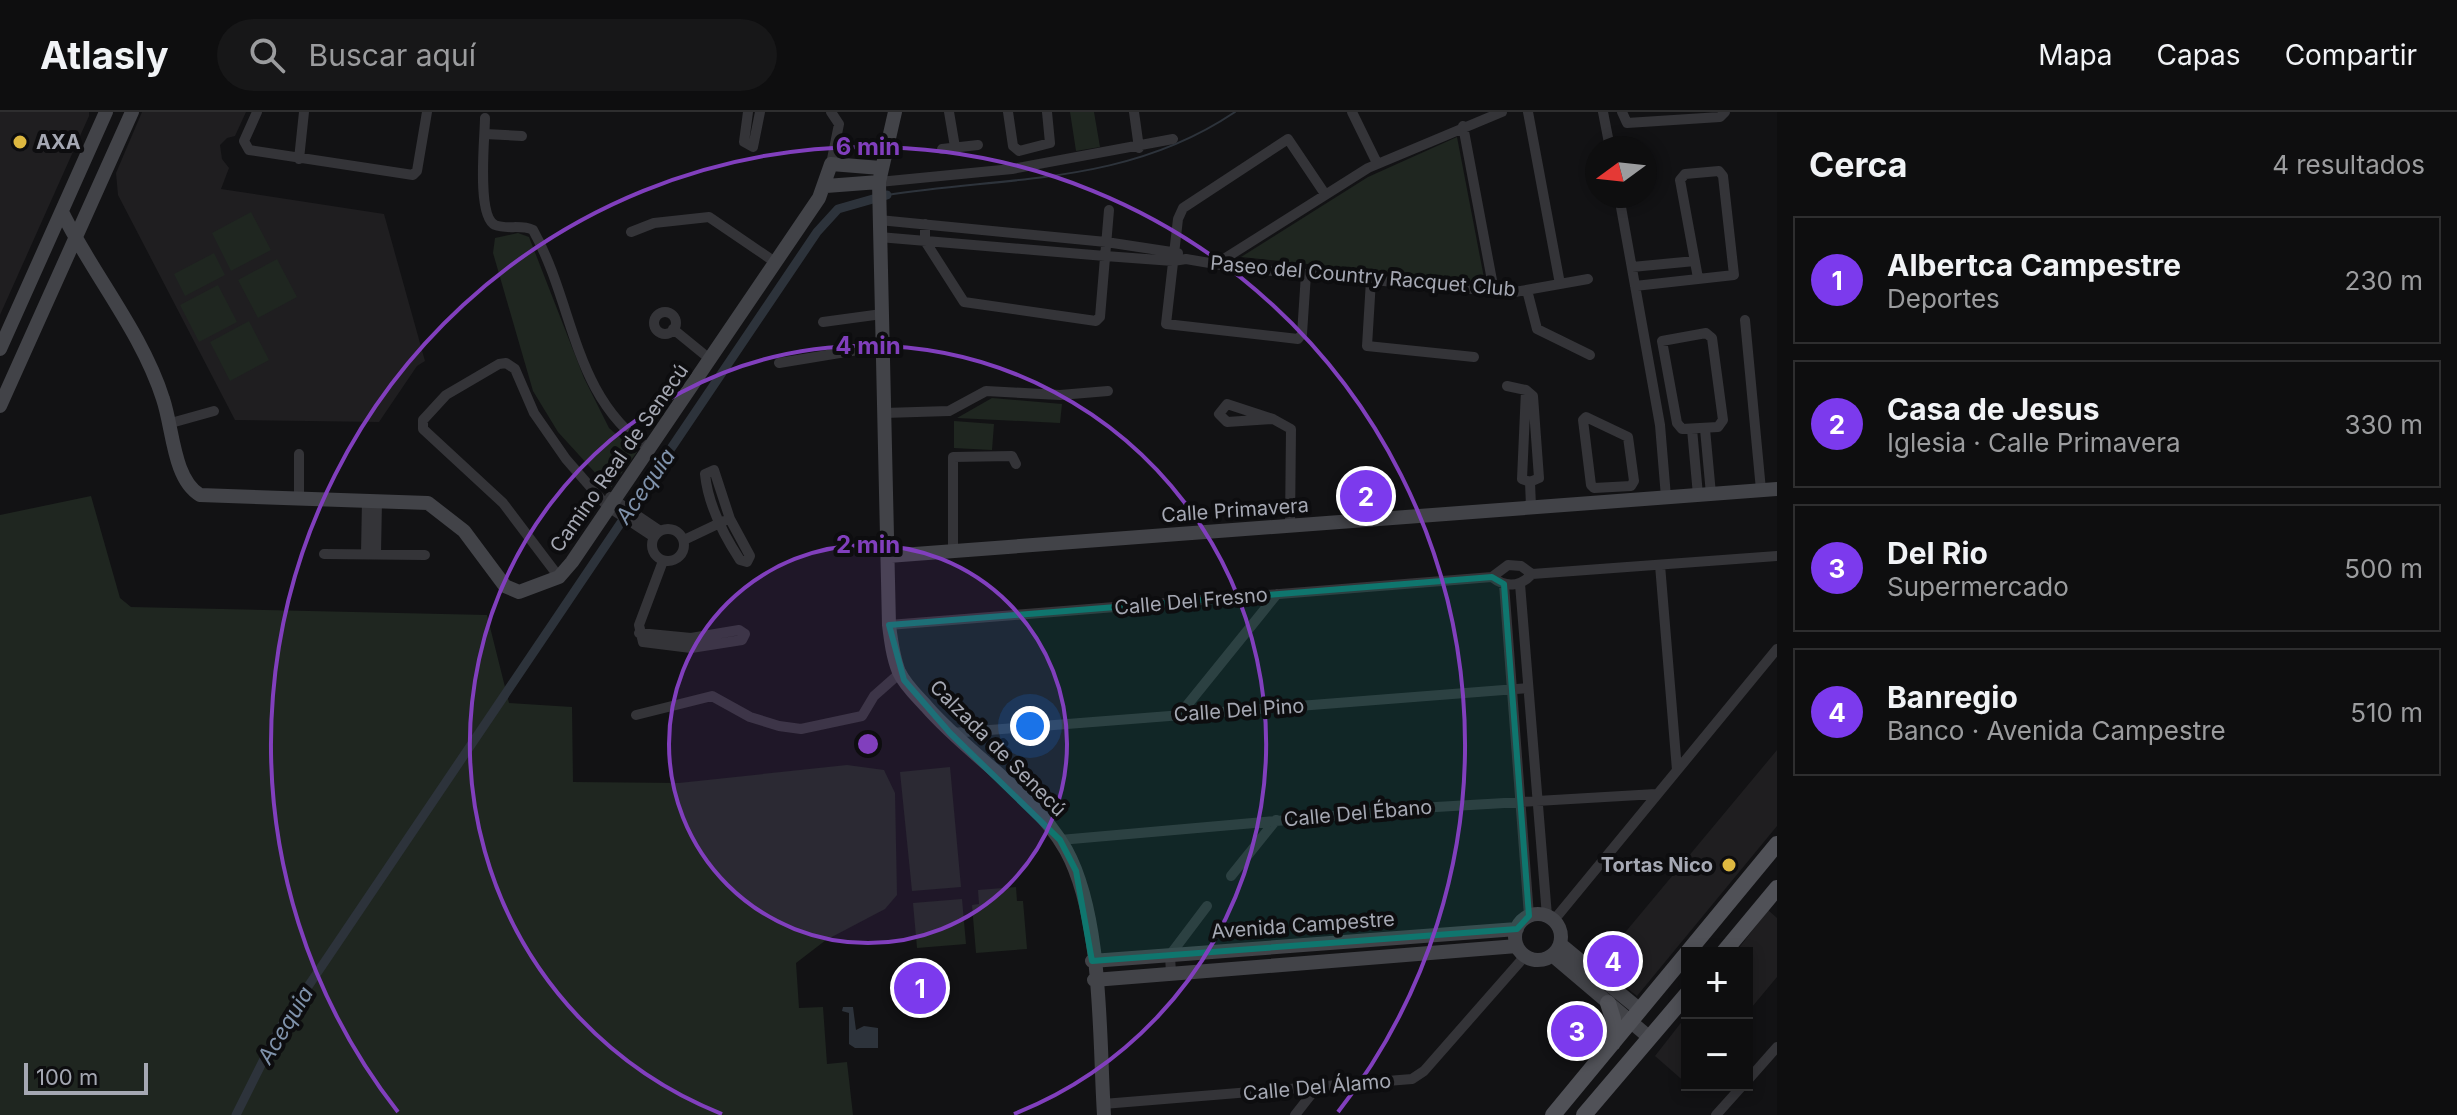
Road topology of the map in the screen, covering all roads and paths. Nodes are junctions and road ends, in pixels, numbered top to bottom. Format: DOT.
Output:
graph roads {
  1 [pos="106,112"];
  2 [pos="132,112"];
  3 [pos="257,112"];
  4 [pos="304,112"];
  5 [pos="427,112"];
  6 [pos="748,112"];
  7 [pos="760,112"];
  8 [pos="831,112"];
  9 [pos="895,112"];
  10 [pos="949,112"];
  11 [pos="1008,112"];
  12 [pos="1047,112"];
  13 [pos="1134,112"];
  14 [pos="1352,112"];
  15 [pos="1502,112"];
  16 [pos="1528,112"];
  17 [pos="1603,112"];
  18 [pos="1622,112"];
  19 [pos="1725,112"];
  20 [pos="1684,115"];
  21 [pos="485,118"];
  22 [pos="1463,126"];
  23 [pos="485,134"];
  24 [pos="522,136"];
  25 [pos="1608,136"];
  26 [pos="1173,139"];
  27 [pos="978,145"];
  28 [pos="955,147"];
  29 [pos="1139,148"];
  30 [pos="942,149"];
  31 [pos="1029,149"];
  32 [pos="299,159"];
  33 [pos="1377,163"];
  34 [pos="831,164"];
  35 [pos="1032,166"];
  36 [pos="880,175"];
  37 [pos="826,186"];
  38 [pos="1325,194"];
  39 [pos="1621,208"];
  40 [pos="1109,210"];
  41 [pos="63,214"];
  42 [pos="879,220"];
  43 [pos="925,224"];
  44 [pos="631,232"];
  45 [pos="879,237"];
  46 [pos="75,239"];
  47 [pos="925,241"];
  48 [pos="49,242"];
  49 [pos="1106,242"];
  50 [pos="1174,249"];
  51 [pos="1105,256"];
  52 [pos="1186,259"];
  53 [pos="1173,261"];
  54 [pos="1695,261"];
  55 [pos="775,262"];
  56 [pos="1215,264"];
  57 [pos="1671,264"];
  58 [pos="1632,267"];
  59 [pos="1306,274"];
  60 [pos="1698,278"];
  61 [pos="1588,279"];
  62 [pos="1371,280"];
  63 [pos="1673,281"];
  64 [pos="1560,284"];
  65 [pos="1635,286"];
  66 [pos="1527,290"];
  67 [pos="1494,291"];
  68 [pos="882,314"];
  69 [pos="1745,320"];
  70 [pos="823,322"];
  71 [pos="673,329"];
  72 [pos="882,346"];
  73 [pos="0,349"];
  74 [pos="1590,355"];
  75 [pos="1474,357"];
  76 [pos="711,360"];
  77 [pos="779,363"];
  78 [pos="1507,386"];
  79 [pos="1108,391"];
  80 [pos="0,406"];
  81 [pos="214,411"];
  82 [pos="884,413"];
  83 [pos="1273,419"];
  84 [pos="171,423"];
  85 [pos="1692,429"];
  86 [pos="1705,429"];
  87 [pos="650,449"];
  88 [pos="299,454"];
  89 [pos="1016,464"];
  90 [pos="1777,489"];
  91 [pos="1761,490"];
  92 [pos="1614,494"];
  93 [pos="1705,494"];
  94 [pos="1666,497"];
  95 [pos="299,499"];
  96 [pos="372,500"];
  97 [pos="614,505"];
  98 [pos="1531,507"];
  99 [pos="724,521"];
  100 [pos="1290,526"];
  101 [pos="657,534"];
  102 [pos="684,540"];
  103 [pos="953,551"];
  104 [pos="324,554"];
  105 [pos="371,554"];
  106 [pos="425,555"];
  107 [pos="888,556"];
  108 [pos="1777,556"];
  109 [pos="663,561"];
  110 [pos="1660,565"];
  111 [pos="1532,574"];
  112 [pos="559,577"];
  113 [pos="1492,577"];
  114 [pos="1504,584"];
  115 [pos="1520,584"];
  116 [pos="1277,594"];
  117 [pos="889,625"];
  118 [pos="691,643"];
  119 [pos="1777,649"];
  120 [pos="900,673"];
  121 [pos="1528,688"];
  122 [pos="1511,689"];
  123 [pos="1180,714"];
  124 [pos="636,715"];
  125 [pos="950,733"];
  126 [pos="1677,770"];
  127 [pos="1656,794"];
  128 [pos="1537,801"];
  129 [pos="1519,802"];
  130 [pos="1276,820"];
  131 [pos="1060,840"];
  132 [pos="1777,844"];
  133 [pos="1231,876"];
  134 [pos="1774,898"];
  135 [pos="1207,906"];
  136 [pos="1529,916"];
  137 [pos="1551,918"];
  138 [pos="1517,929"];
  139 [pos="1462,933"];
  140 [pos="1347,942"];
  141 [pos="1692,947"];
  142 [pos="1729,947"];
  143 [pos="1556,949"];
  144 [pos="1463,950"];
  145 [pos="1521,951"];
  146 [pos="1206,952"];
  147 [pos="1170,955"];
  148 [pos="1348,960"];
  149 [pos="1681,960"];
  150 [pos="1092,961"];
  151 [pos="1205,971"];
  152 [pos="1171,974"];
  153 [pos="1094,980"];
  154 [pos="1681,1001"];
  155 [pos="1608,1003"];
  156 [pos="1635,1016"];
  157 [pos="1650,1038"];
  158 [pos="1613,1043"];
  159 [pos="1777,1047"];
  160 [pos="1753,1074"];
  161 [pos="1317,1087"];
  162 [pos="1738,1091"];
  163 [pos="1103,1109"];
  164 [pos="1295,1115"];
  165 [pos="1553,1115"];
  166 [pos="1584,1115"];
  167 [pos="1716,1115"];
  1 -- 41 [label="street"];
  2 -- 46 [label="street"];
  3 -- 32 [label="street"];
  4 -- 32 [label="street"];
  5 -- 32 [label="street"];
  6 -- 7 [label="street"];
  8 -- 34 [label="street"];
  9 -- 36 [label="street, Calzada de Senecú"];
  10 -- 28 [label="street"];
  11 -- 31 [label="street"];
  12 -- 31 [label="street"];
  13 -- 29 [label="street"];
  14 -- 33 [label="street"];
  15 -- 22 [label="street"];
  16 -- 64 [label="street"];
  17 -- 25 [label="street"];
  18 -- 20 [label="street"];
  19 -- 20 [label="street"];
  21 -- 23 [label="street"];
  22 -- 33 [label="street"];
  22 -- 67 [label="street"];
  23 -- 24 [label="street"];
  23 -- 87 [label="street"];
  26 -- 29 [label="street"];
  27 -- 28 [label="street"];
  28 -- 30 [label="street"];
  29 -- 35 [label="street"];
  31 -- 35 [label="street"];
  33 -- 38 [label="street"];
  34 -- 36 [label="street"];
  34 -- 37 [label="street"];
  35 -- 36 [label="street"];
  36 -- 37 [label="street"];
  36 -- 42 [label="street, Calzada de Senecú"];
  37 -- 55 [label="street, Camino Real de Senecú"];
  38 -- 50 [label="street"];
  38 -- 56 [label="street"];
  39 -- 58 [label="street"];
  40 -- 49 [label="street"];
  41 -- 46 [label="street, Camino Real de Senecú"];
  41 -- 48 [label="street"];
  42 -- 43 [label="street"];
  42 -- 45 [label="street, Calzada de Senecú"];
  43 -- 47 [label="street"];
  43 -- 49 [label="street"];
  44 -- 55 [label="street"];
  45 -- 47 [label="street, Paseo del Country Racquet Club"];
  45 -- 68 [label="street, Calzada de Senecú"];
  46 -- 48 [label="street"];
  46 -- 80 [label="street"];
  46 -- 84 [label="street, Camino Real de Senecú"];
  47 -- 51 [label="street, Paseo del Country Racquet Club"];
  47 -- 51 [label="street"];
  48 -- 73 [label="street"];
  49 -- 50 [label="street"];
  49 -- 51 [label="street"];
  50 -- 52 [label="street, Paseo del Country Racquet Club"];
  50 -- 53 [label="street"];
  51 -- 53 [label="street, Paseo del Country Racquet Club"];
  52 -- 53 [label="street, Paseo del Country Racquet Club"];
  52 -- 56 [label="street, Paseo del Country Racquet Club"];
  53 -- 59 [label="street"];
  54 -- 57 [label="street"];
  54 -- 60 [label="street"];
  54 -- 60 [label="street"];
  55 -- 76 [label="street, Camino Real de Senecú"];
  56 -- 59 [label="street, Paseo del Country Racquet Club"];
  57 -- 58 [label="street"];
  57 -- 63 [label="street"];
  58 -- 65 [label="street"];
  59 -- 62 [label="street, Paseo del Country Racquet Club"];
  60 -- 63 [label="street"];
  61 -- 64 [label="street, Paseo del Country Racquet Club"];
  62 -- 67 [label="street, Paseo del Country Racquet Club"];
  62 -- 75 [label="street"];
  63 -- 65 [label="street"];
  64 -- 66 [label="street, Paseo del Country Racquet Club"];
  65 -- 94 [label="street"];
  66 -- 67 [label="street, Paseo del Country Racquet Club"];
  66 -- 74 [label="street"];
  68 -- 70 [label="street"];
  68 -- 72 [label="street, Calzada de Senecú"];
  69 -- 91 [label="street"];
  71 -- 76 [label="street"];
  72 -- 77 [label="street"];
  72 -- 82 [label="street, Calzada de Senecú"];
  76 -- 87 [label="street, Camino Real de Senecú"];
  78 -- 98 [label="street"];
  79 -- 82 [label="street"];
  81 -- 84 [label="street"];
  82 -- 107 [label="street, Calzada de Senecú"];
  83 -- 100 [label="street"];
  84 -- 95 [label="street, Camino Real de Senecú"];
  85 -- 86 [label="street"];
  85 -- 86 [label="street"];
  85 -- 93 [label="street"];
  86 -- 93 [label="street"];
  87 -- 97 [label="street, Camino Real de Senecú"];
  88 -- 95 [label="street"];
  89 -- 103 [label="street"];
  90 -- 91 [label="street, Calle Primavera"];
  91 -- 93 [label="street, Calle Primavera"];
  92 -- 92 [label="street"];
  92 -- 94 [label="street, Calle Primavera"];
  92 -- 98 [label="street, Calle Primavera"];
  93 -- 94 [label="street, Calle Primavera"];
  95 -- 96 [label="street, Camino Real de Senecú"];
  96 -- 105 [label="street"];
  96 -- 112 [label="street, Camino Real de Senecú"];
  97 -- 101 [label="street"];
  97 -- 112 [label="street, Camino Real de Senecú"];
  97 -- 112 [label="street"];
  98 -- 100 [label="street, Calle Primavera"];
  99 -- 102 [label="street"];
  100 -- 103 [label="street, Calle Primavera"];
  101 -- 102 [label="street"];
  101 -- 109 [label="street"];
  102 -- 109 [label="street"];
  103 -- 107 [label="street, Calle Primavera"];
  104 -- 105 [label="street"];
  105 -- 106 [label="street"];
  107 -- 117 [label="street, Calzada de Senecú"];
  108 -- 110 [label="street, Calle Del Fresno"];
  109 -- 118 [label="street"];
  110 -- 111 [label="street, Calle Del Fresno"];
  110 -- 126 [label="street"];
  111 -- 113 [label="street, Calle Del Fresno"];
  111 -- 115 [label="street"];
  113 -- 114 [label="street"];
  113 -- 116 [label="street, Calle Del Fresno"];
  114 -- 115 [label="street"];
  114 -- 122 [label="street"];
  115 -- 121 [label="street"];
  116 -- 117 [label="street, Calle Del Fresno"];
  116 -- 123 [label="street"];
  117 -- 120 [label="street, Calzada de Senecú"];
  119 -- 126 [label="street"];
  120 -- 124 [label="street"];
  120 -- 125 [label="street, Calzada de Senecú"];
  121 -- 122 [label="street, Calle Del Pino"];
  121 -- 128 [label="street"];
  122 -- 123 [label="street, Calle Del Pino"];
  122 -- 129 [label="street"];
  123 -- 125 [label="street, Calle Del Pino"];
  125 -- 131 [label="street, Calzada de Senecú"];
  126 -- 127 [label="street"];
  127 -- 128 [label="street, Calle Del Ébano"];
  127 -- 137 [label="street"];
  128 -- 129 [label="street, Calle Del Ébano"];
  128 -- 137 [label="street"];
  129 -- 130 [label="street, Calle Del Ébano"];
  129 -- 136 [label="street"];
  130 -- 131 [label="street, Calle Del Ébano"];
  130 -- 133 [label="street"];
  131 -- 150 [label="street, Calzada de Senecú"];
  132 -- 141 [label="main road"];
  134 -- 142 [label="main road"];
  135 -- 147 [label="street"];
  136 -- 137 [label="street"];
  136 -- 138 [label="street"];
  137 -- 143 [label="street"];
  138 -- 139 [label="street, Avenida Campestre"];
  138 -- 145 [label="street"];
  139 -- 140 [label="street, Avenida Campestre"];
  139 -- 144 [label="street"];
  140 -- 146 [label="street, Avenida Campestre"];
  140 -- 148 [label="street"];
  143 -- 145 [label="street"];
  143 -- 155 [label="street"];
  143 -- 156 [label="street"];
  144 -- 145 [label="street, Avenida Campestre"];
  144 -- 148 [label="street, Avenida Campestre"];
  145 -- 161 [label="street, Calle Del Álamo"];
  146 -- 147 [label="street, Avenida Campestre"];
  146 -- 151 [label="street"];
  147 -- 150 [label="street, Avenida Campestre"];
  147 -- 152 [label="street"];
  148 -- 151 [label="street, Avenida Campestre"];
  149 -- 156 [label="main road"];
  150 -- 153 [label="street, Calzada de Senecú"];
  151 -- 152 [label="street, Avenida Campestre"];
  152 -- 153 [label="street, Avenida Campestre"];
  153 -- 163 [label="street, Calzada de Senecú"];
  154 -- 157 [label="main road"];
  155 -- 156 [label="street"];
  155 -- 158 [label="main road"];
  156 -- 157 [label="street"];
  156 -- 158 [label="main road"];
  157 -- 166 [label="main road"];
  158 -- 165 [label="main road"];
  159 -- 160 [label="street"];
  161 -- 163 [label="street, Calle Del Álamo"];
  161 -- 164 [label="street"];
  162 -- 167 [label="street"];
}
